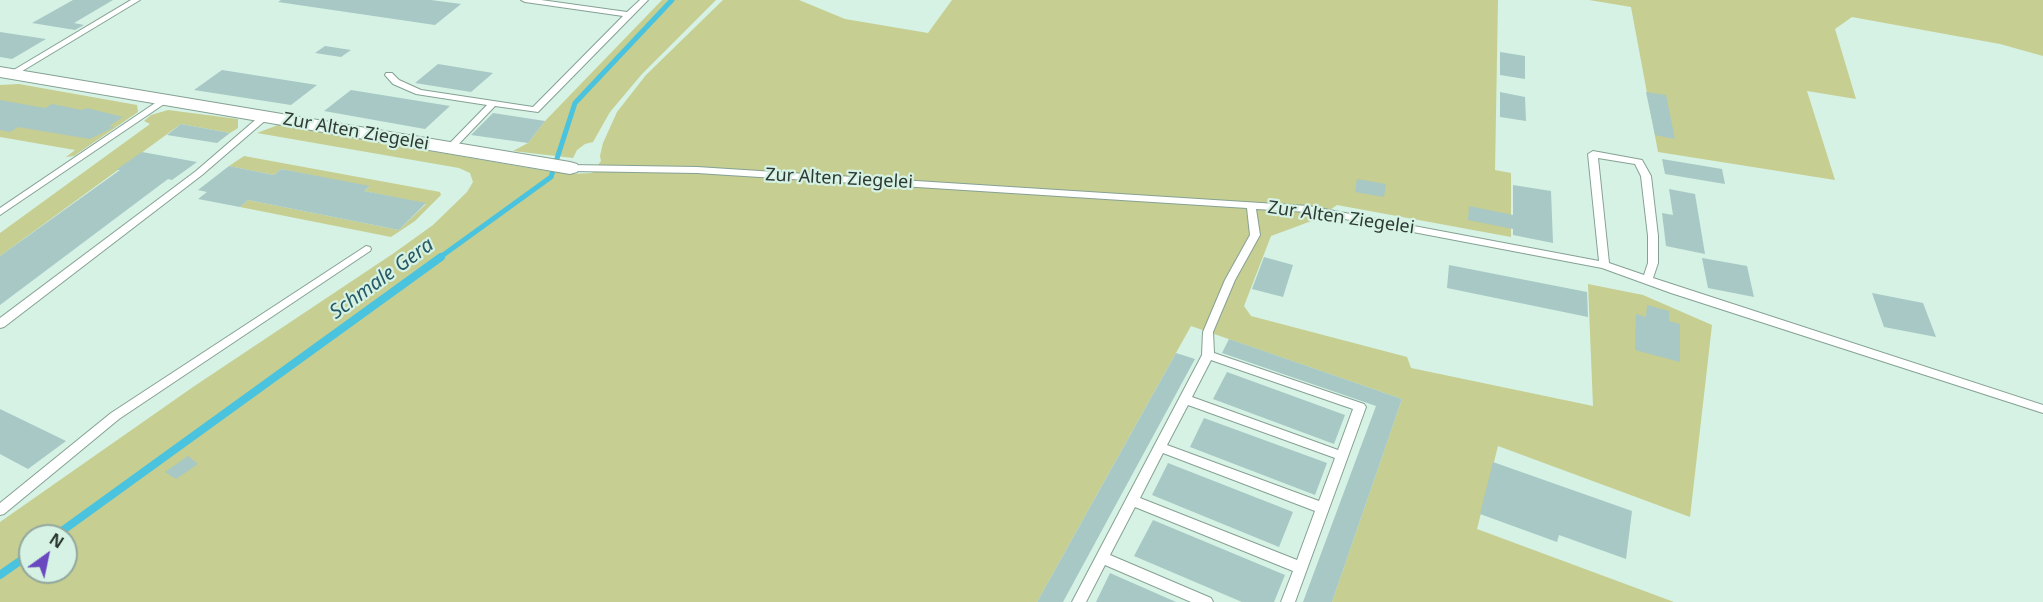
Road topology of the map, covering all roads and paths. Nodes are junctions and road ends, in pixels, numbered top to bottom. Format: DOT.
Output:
graph roads {
  1 [pos="136,0"];
  2 [pos="525,0"];
  3 [pos="644,0"];
  4 [pos="630,15"];
  5 [pos="5,73"];
  6 [pos="388,75"];
  7 [pos="164,100"];
  8 [pos="493,103"];
  9 [pos="264,117"];
  10 [pos="450,148"];
  11 [pos="570,168"];
  12 [pos="1251,205"];
  13 [pos="0,212"];
  14 [pos="366,249"];
  15 [pos="1604,265"];
  16 [pos="1647,280"];
  17 [pos="0,324"];
  18 [pos="1208,355"];
  19 [pos="1185,399"];
  20 [pos="2043,409"];
  21 [pos="1160,447"];
  22 [pos="1342,456"];
  23 [pos="1132,500"];
  24 [pos="1323,508"];
  25 [pos="0,510"];
  26 [pos="1102,558"];
  27 [pos="1301,568"];
  28 [pos="1079,602"];
  29 [pos="1206,602"];
  30 [pos="1288,602"];
  1 -- 5 [label="lane"];
  2 -- 4 [label="lane"];
  3 -- 4 [label="lane"];
  4 -- 8 [label="lane"];
  5 -- 7 [label="street, Zur Alten Ziegelei"];
  6 -- 8 [label="lane"];
  7 -- 9 [label="street, Zur Alten Ziegelei"];
  7 -- 13 [label="lane"];
  8 -- 10 [label="lane"];
  9 -- 10 [label="street, Zur Alten Ziegelei"];
  9 -- 17 [label="lane"];
  10 -- 11 [label="street, Zur Alten Ziegelei"];
  11 -- 12 [label="lane, Zur Alten Ziegelei"];
  12 -- 15 [label="lane, Zur Alten Ziegelei"];
  12 -- 18 [label="lane"];
  14 -- 25 [label="lane"];
  15 -- 16 [label="lane, Zur Alten Ziegelei"];
  15 -- 16 [label="lane"];
  16 -- 20 [label="lane, Zur Alten Ziegelei"];
  18 -- 19 [label="lane"];
  18 -- 22 [label="lane"];
  19 -- 21 [label="lane"];
  19 -- 22 [label="lane"];
  21 -- 23 [label="lane"];
  21 -- 24 [label="lane"];
  22 -- 24 [label="lane"];
  23 -- 26 [label="lane"];
  23 -- 27 [label="lane"];
  24 -- 27 [label="lane"];
  26 -- 28 [label="lane"];
  26 -- 29 [label="lane"];
  27 -- 30 [label="lane"];
}
